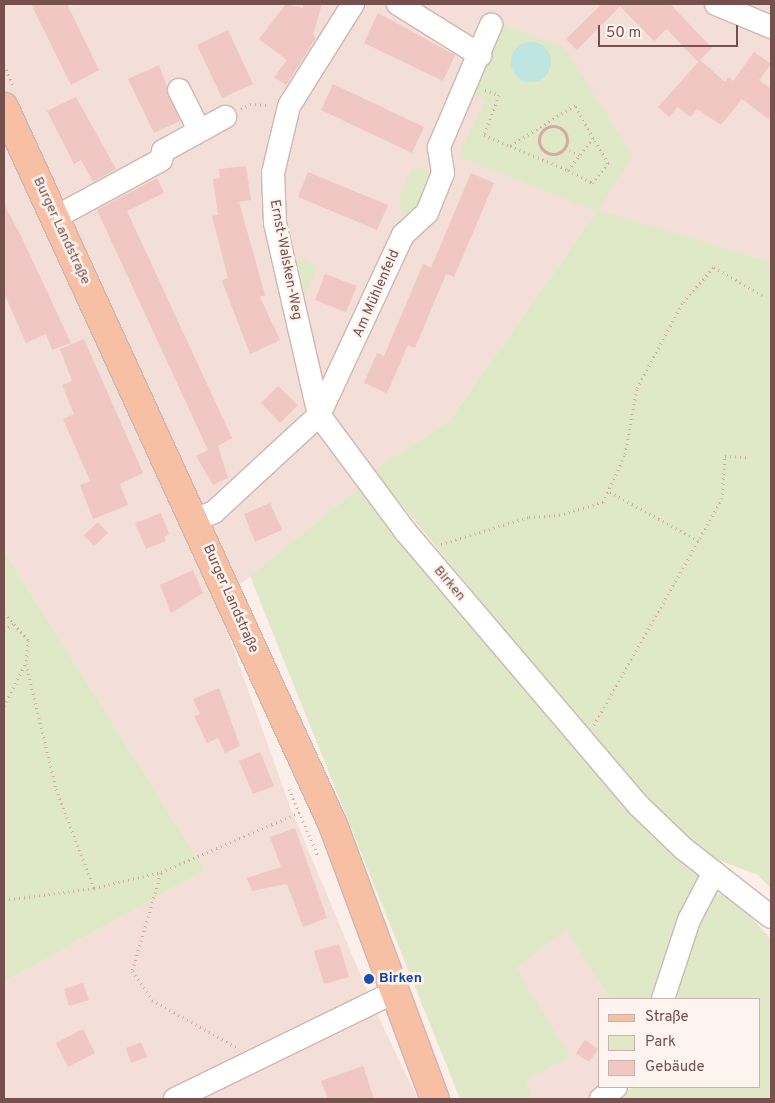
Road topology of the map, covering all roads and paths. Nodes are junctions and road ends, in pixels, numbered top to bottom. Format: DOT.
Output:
graph roads {
  1 [pos="353,4"];
  2 [pos="398,4"];
  3 [pos="716,4"];
  4 [pos="491,26"];
  5 [pos="771,27"];
  6 [pos="480,55"];
  7 [pos="468,83"];
  8 [pos="179,90"];
  9 [pos="289,106"];
  10 [pos="4,107"];
  11 [pos="225,117"];
  12 [pos="544,127"];
  13 [pos="199,130"];
  14 [pos="593,138"];
  15 [pos="510,146"];
  16 [pos="566,148"];
  17 [pos="547,153"];
  18 [pos="579,156"];
  19 [pos="543,160"];
  20 [pos="568,170"];
  21 [pos="56,217"];
  22 [pos="762,295"];
  23 [pos="319,415"];
  24 [pos="747,457"];
  25 [pos="610,492"];
  26 [pos="195,520"];
  27 [pos="699,541"];
  28 [pos="421,550"];
  29 [pos="4,613"];
  30 [pos="15,623"];
  31 [pos="4,630"];
  32 [pos="26,664"];
  33 [pos="4,706"];
  34 [pos="583,741"];
  35 [pos="322,802"];
  36 [pos="161,872"];
  37 [pos="714,872"];
  38 [pos="94,888"];
  39 [pos="4,900"];
  40 [pos="771,916"];
  41 [pos="396,991"];
  42 [pos="663,998"];
  43 [pos="263,1056"];
  44 [pos="615,1088"];
  45 [pos="175,1099"];
  46 [pos="435,1099"];
  47 [pos="601,1099"];
  1 -- 9 [label="street, Ernst-Walsken-Weg"];
  2 -- 6 [label="street"];
  3 -- 5 [label="street"];
  4 -- 6 [label="street, Am Mühlenfeld"];
  6 -- 7 [label="street, Am Mühlenfeld"];
  7 -- 15 [label="path"];
  7 -- 23 [label="street, Am Mühlenfeld"];
  8 -- 13 [label="street"];
  9 -- 11 [label="path"];
  9 -- 23 [label="street, Ernst-Walsken-Weg"];
  10 -- 21 [label="main road, Burger Landstraße"];
  11 -- 13 [label="street"];
  12 -- 14 [label="path"];
  12 -- 15 [label="path"];
  12 -- 16 [label="path"];
  12 -- 17 [label="path"];
  13 -- 21 [label="street"];
  14 -- 18 [label="path"];
  14 -- 20 [label="path"];
  15 -- 19 [label="path"];
  16 -- 17 [label="path"];
  16 -- 18 [label="path"];
  17 -- 19 [label="path"];
  18 -- 20 [label="path"];
  19 -- 20 [label="path"];
  21 -- 26 [label="main road, Burger Landstraße"];
  22 -- 25 [label="path"];
  23 -- 26 [label="street, Am Mühlenfeld"];
  23 -- 28 [label="street, Birken"];
  24 -- 27 [label="path"];
  25 -- 27 [label="path"];
  25 -- 28 [label="path"];
  26 -- 35 [label="main road, Burger Landstraße"];
  27 -- 34 [label="path"];
  28 -- 34 [label="street, Birken"];
  29 -- 30 [label="path"];
  30 -- 31 [label="path"];
  30 -- 32 [label="path"];
  32 -- 33 [label="path"];
  32 -- 38 [label="path"];
  34 -- 37 [label="street, Birken"];
  35 -- 36 [label="path"];
  35 -- 41 [label="main road, Burger Landstraße"];
  36 -- 38 [label="path"];
  36 -- 43 [label="path"];
  37 -- 40 [label="street, Birken"];
  37 -- 42 [label="street"];
  38 -- 39 [label="path"];
  41 -- 43 [label="street"];
  41 -- 46 [label="main road, Burger Landstraße"];
  43 -- 45 [label="street"];
  44 -- 47 [label="street"];
}
